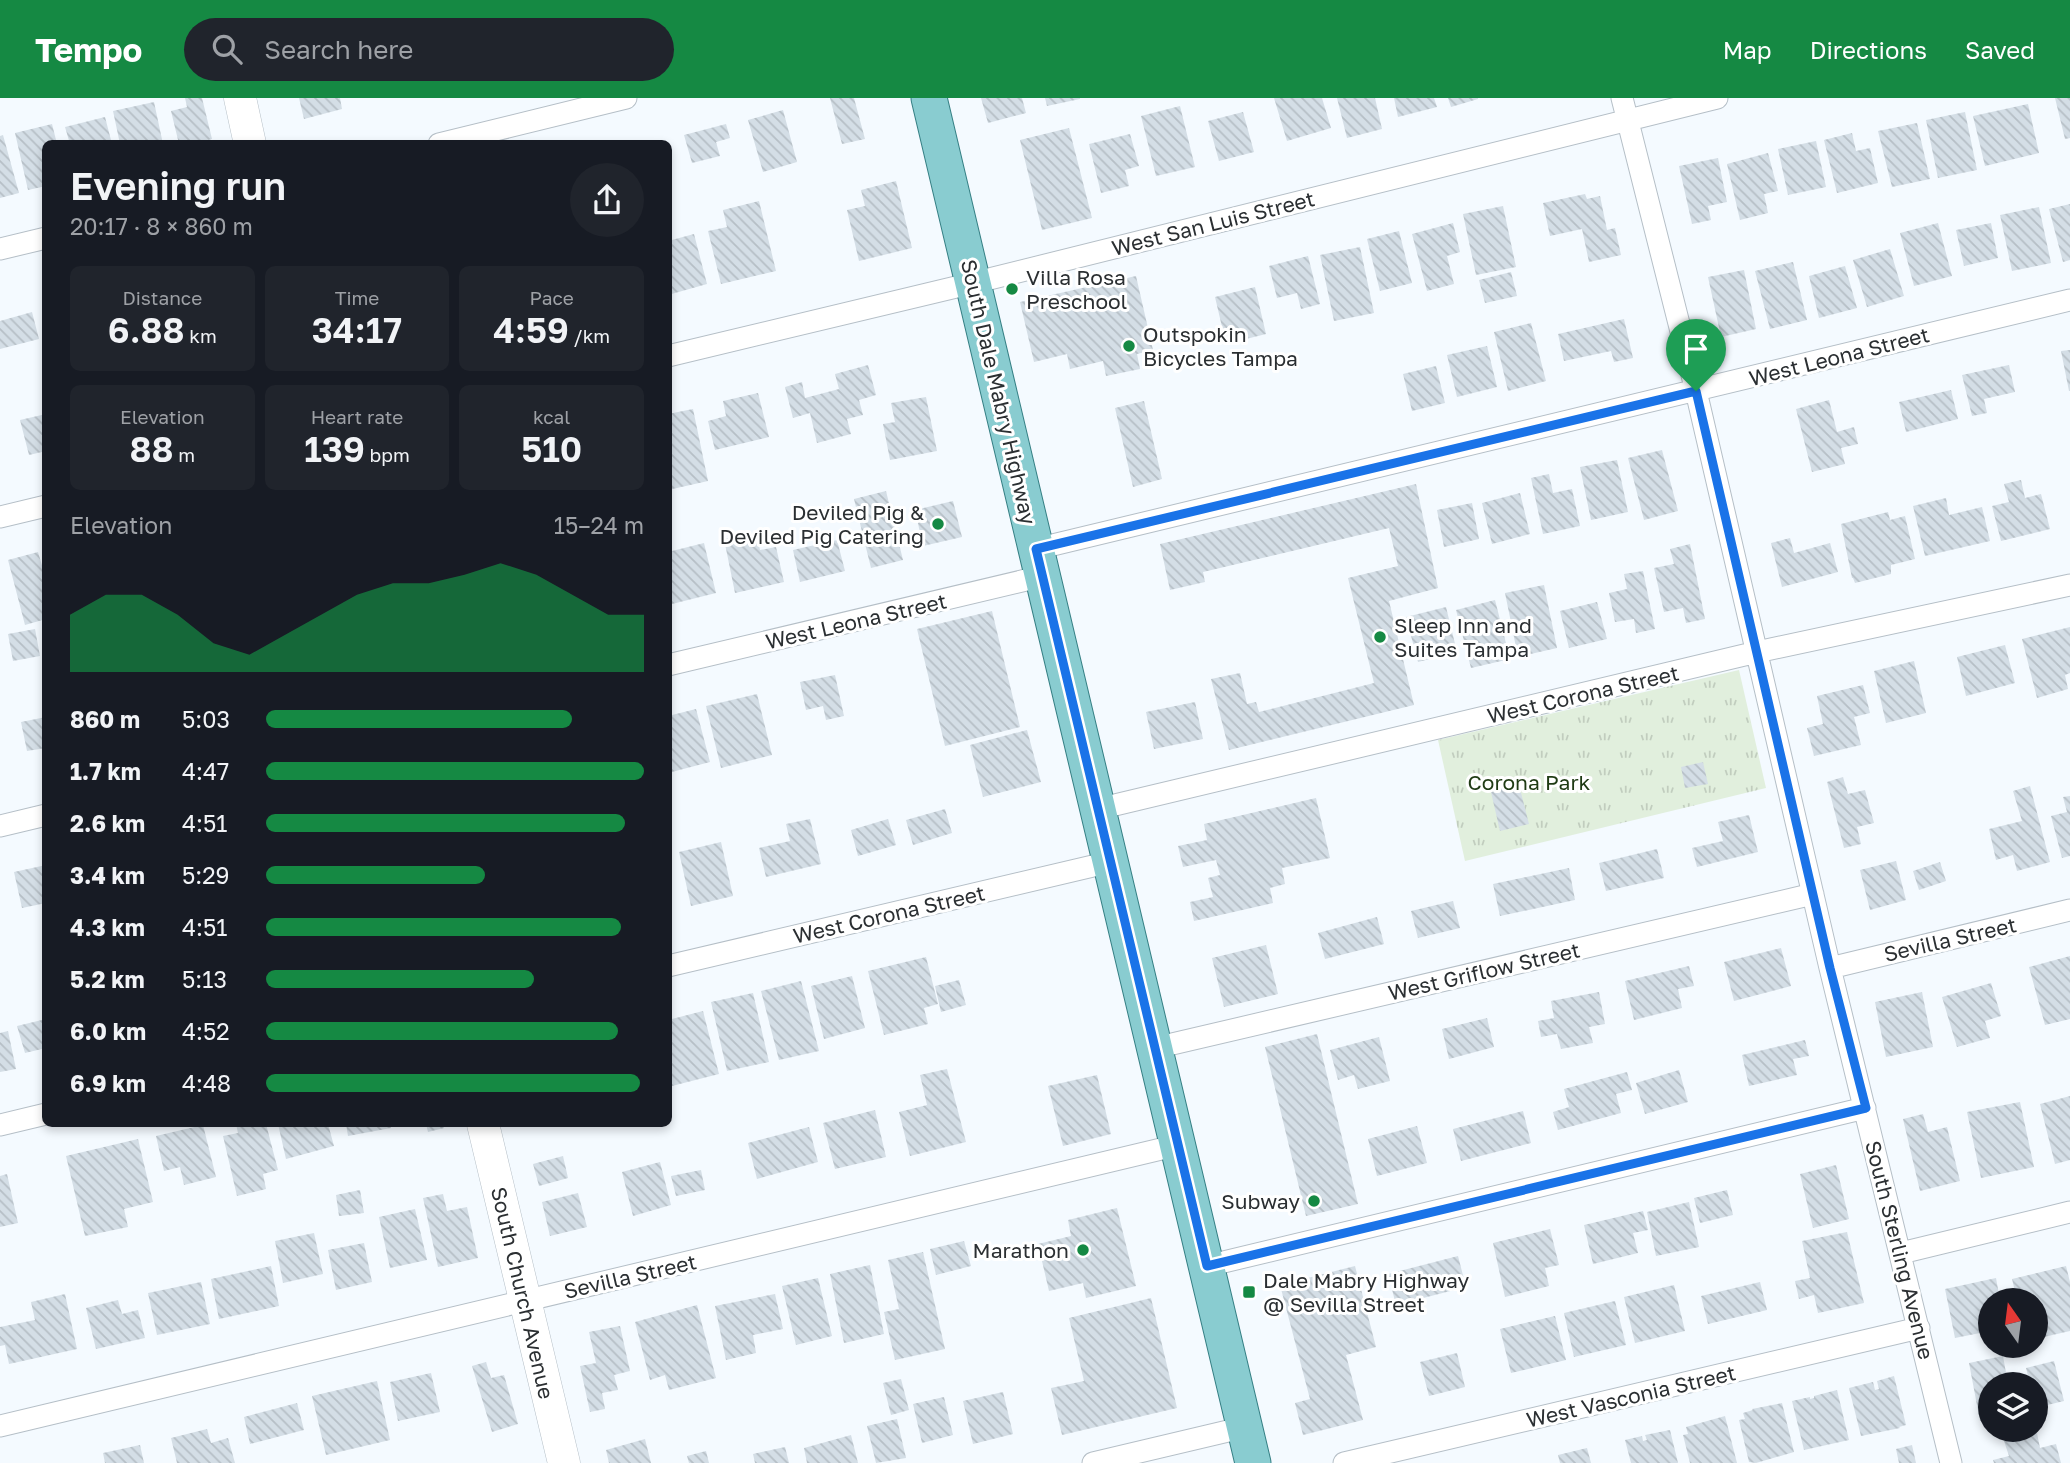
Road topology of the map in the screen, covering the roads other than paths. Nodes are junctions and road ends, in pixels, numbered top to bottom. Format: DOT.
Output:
graph roads {
  1 [pos="240,98"];
  2 [pos="626,98"];
  3 [pos="929,98"];
  4 [pos="1622,98"];
  5 [pos="1717,98"];
  6 [pos="1627,120"];
  7 [pos="249,140"];
  8 [pos="455,140"];
  9 [pos="42,240"];
  10 [pos="0,249"];
  11 [pos="973,283"];
  12 [pos="2070,300"];
  13 [pos="672,355"];
  14 [pos="1696,391"];
  15 [pos="42,507"];
  16 [pos="0,517"];
  17 [pos="1039,562"];
  18 [pos="2070,586"];
  19 [pos="1757,652"];
  20 [pos="672,664"];
  21 [pos="1098,809"];
  22 [pos="42,816"];
  23 [pos="0,826"];
  24 [pos="1110,862"];
  25 [pos="1813,894"];
  26 [pos="2070,910"];
  27 [pos="672,965"];
  28 [pos="1830,968"];
  29 [pos="1155,1048"];
  30 [pos="1866,1108"];
  31 [pos="42,1115"];
  32 [pos="0,1125"];
  33 [pos="484,1127"];
  34 [pos="1178,1145"];
  35 [pos="2070,1212"];
  36 [pos="1901,1253"];
  37 [pos="1207,1266"];
  38 [pos="525,1301"];
  39 [pos="1919,1328"];
  40 [pos="0,1426"];
  41 [pos="1245,1427"];
  42 [pos="564,1463"];
  43 [pos="1093,1463"];
  44 [pos="1253,1463"];
  45 [pos="1344,1463"];
  46 [pos="1951,1463"];
  1 -- 7 [label="street"];
  2 -- 8 [label="street"];
  3 -- 11 [label="main road, South Dale Mabry Highway"];
  4 -- 6 [label="street, South Sterling Avenue"];
  5 -- 6 [label="street, West San Luis Street"];
  6 -- 11 [label="street, West San Luis Street"];
  6 -- 14 [label="street, South Sterling Avenue"];
  9 -- 10 [label="street"];
  11 -- 13 [label="street, West San Luis Street"];
  11 -- 17 [label="main road, South Dale Mabry Highway"];
  12 -- 14 [label="street, West Leona Street"];
  14 -- 17 [label="street, West Leona Street"];
  14 -- 19 [label="street, South Sterling Avenue"];
  15 -- 16 [label="street"];
  17 -- 20 [label="street, West Leona Street"];
  17 -- 21 [label="main road, South Dale Mabry Highway"];
  18 -- 19 [label="street, West Corona Street"];
  19 -- 21 [label="street, West Corona Street"];
  19 -- 25 [label="street, South Sterling Avenue"];
  21 -- 24 [label="main road, South Dale Mabry Highway"];
  22 -- 23 [label="street"];
  24 -- 27 [label="street, West Corona Street"];
  24 -- 29 [label="main road, South Dale Mabry Highway"];
  25 -- 28 [label="street, South Sterling Avenue"];
  25 -- 29 [label="street, West Griflow Street"];
  26 -- 28 [label="street, Sevilla Street"];
  28 -- 30 [label="street, South Sterling Avenue"];
  29 -- 34 [label="main road, South Dale Mabry Highway"];
  30 -- 36 [label="street, South Sterling Avenue"];
  30 -- 37 [label="street"];
  31 -- 32 [label="street"];
  33 -- 38 [label="street, South Church Avenue"];
  34 -- 37 [label="main road, South Dale Mabry Highway"];
  34 -- 38 [label="street, Sevilla Street"];
  35 -- 36 [label="street"];
  36 -- 39 [label="street, South Sterling Avenue"];
  37 -- 41 [label="main road, South Dale Mabry Highway"];
  38 -- 40 [label="street, Sevilla Street"];
  38 -- 42 [label="street, South Church Avenue"];
  39 -- 45 [label="street, West Vasconia Street"];
  39 -- 46 [label="street, South Sterling Avenue"];
  41 -- 43 [label="street"];
  41 -- 44 [label="main road, South Dale Mabry Highway"];
}
